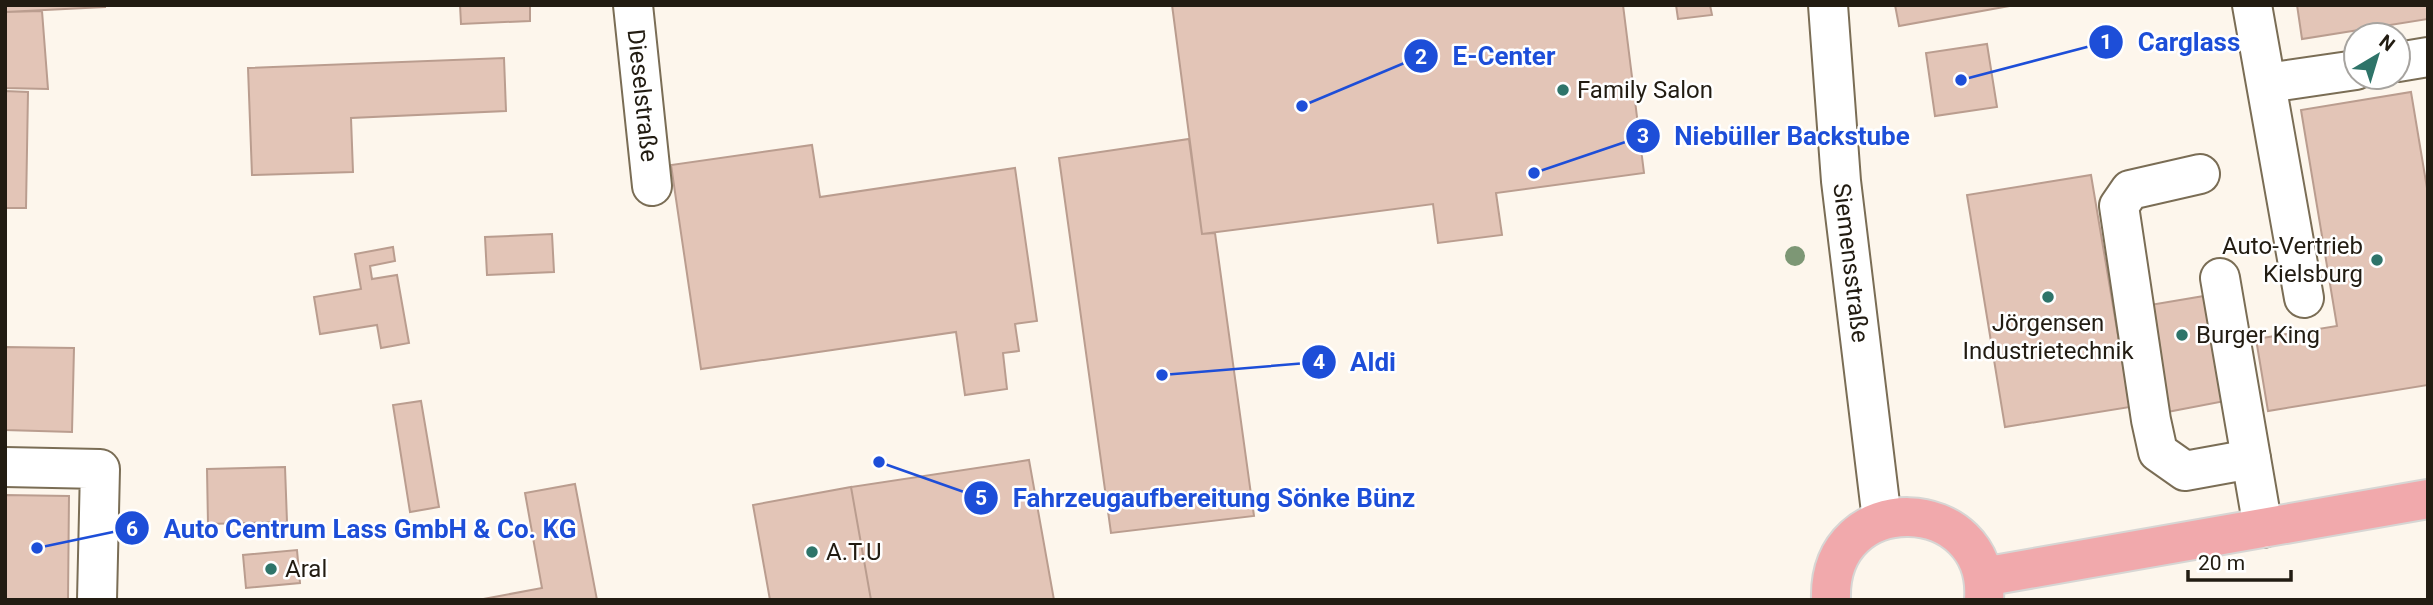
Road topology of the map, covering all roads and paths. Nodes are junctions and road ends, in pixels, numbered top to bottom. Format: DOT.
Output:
graph roads {
  1 [pos="633,5"];
  2 [pos="1828,5"];
  3 [pos="2252,5"];
  4 [pos="2342,72"];
  5 [pos="2267,83"];
  6 [pos="2200,174"];
  7 [pos="652,186"];
  8 [pos="2220,278"];
  9 [pos="2304,298"];
  10 [pos="2251,459"];
  11 [pos="5,467"];
  12 [pos="2428,499"];
  13 [pos="1882,520"];
  14 [pos="2263,528"];
  15 [pos="1984,588"];
  16 [pos="97,600"];
  17 [pos="1831,600"];
  1 -- 7 [label="street, Dieselstraße"];
  2 -- 13 [label="street, Siemensstraße"];
  3 -- 5 [label="street"];
  4 -- 5 [label="street"];
  5 -- 9 [label="street"];
  6 -- 10 [label="street"];
  8 -- 10 [label="street"];
  10 -- 14 [label="street"];
  11 -- 16 [label="street"];
  12 -- 14 [label="main road"];
  13 -- 15 [label="main road"];
  13 -- 17 [label="main road"];
  14 -- 15 [label="main road"];
}
